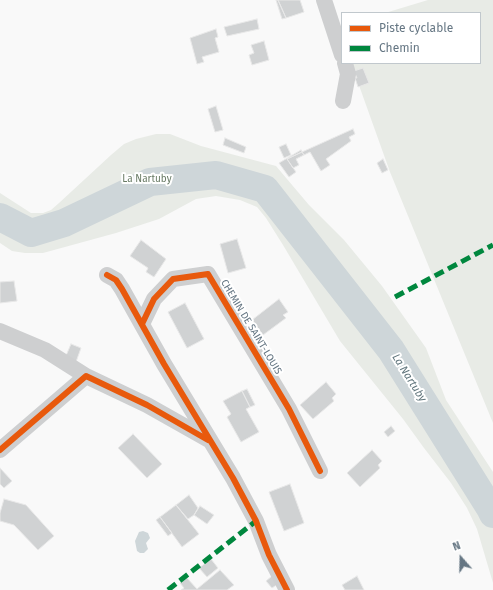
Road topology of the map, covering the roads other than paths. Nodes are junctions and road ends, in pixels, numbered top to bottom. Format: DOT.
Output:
graph roads {
  1 [pos="324,0"];
  2 [pos="341,52"];
  3 [pos="345,64"];
  4 [pos="343,101"];
  5 [pos="107,275"];
  6 [pos="142,324"];
  7 [pos="0,332"];
  8 [pos="86,376"];
  9 [pos="210,441"];
  10 [pos="0,450"];
  11 [pos="320,471"];
  12 [pos="287,590"];
  1 -- 2 [label="street"];
  3 -- 4 [label="street"];
  5 -- 6 [label="street"];
  6 -- 9 [label="street"];
  6 -- 11 [label="street, CHEMIN DE SAINT-LOUIS"];
  7 -- 8 [label="street"];
  8 -- 9 [label="street"];
  8 -- 10 [label="street"];
  9 -- 12 [label="street"];
}
